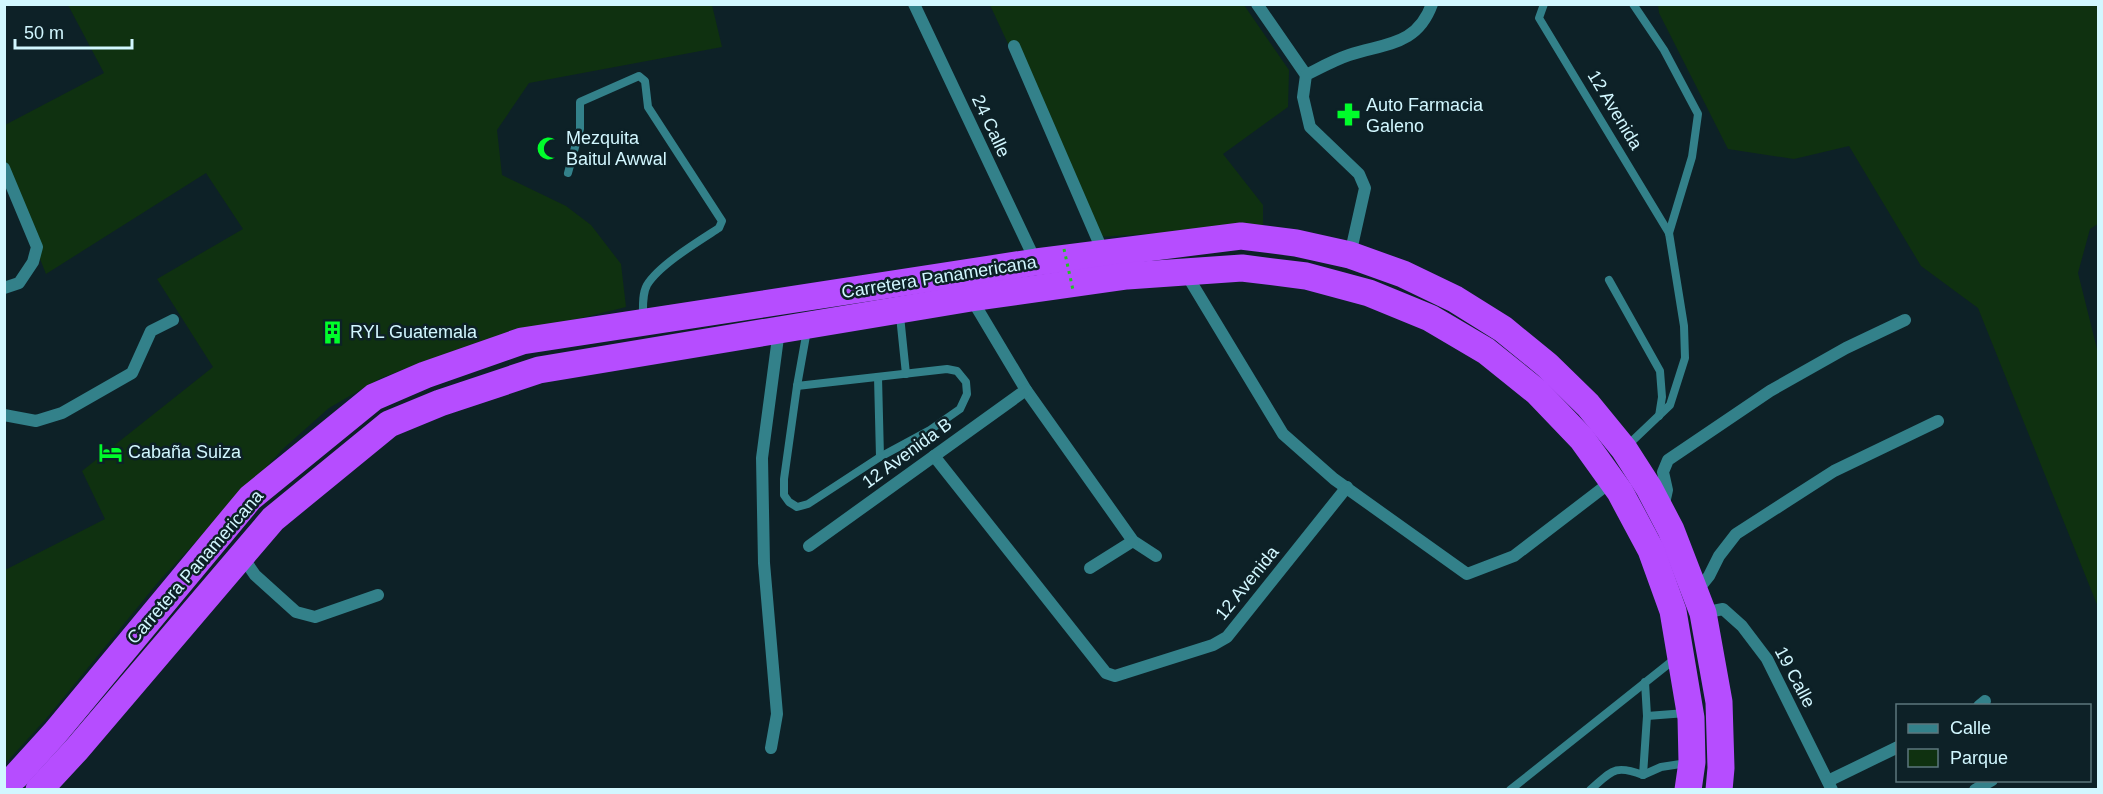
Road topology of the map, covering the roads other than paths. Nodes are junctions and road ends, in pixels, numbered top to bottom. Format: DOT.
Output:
graph roads {
  1 [pos="914,4"];
  2 [pos="1257,4"];
  3 [pos="1432,4"];
  4 [pos="1544,4"];
  5 [pos="1633,4"];
  6 [pos="1014,46"];
  7 [pos="1306,75"];
  8 [pos="4,168"];
  9 [pos="568,173"];
  10 [pos="1669,233"];
  11 [pos="1103,252"];
  12 [pos="1350,255"];
  13 [pos="1036,262"];
  14 [pos="1185,272"];
  15 [pos="1609,280"];
  16 [pos="4,288"];
  17 [pos="971,298"];
  18 [pos="899,310"];
  19 [pos="173,320"];
  20 [pos="1905,320"];
  21 [pos="643,322"];
  22 [pos="808,325"];
  23 [pos="779,330"];
  24 [pos="906,374"];
  25 [pos="878,377"];
  26 [pos="797,386"];
  27 [pos="1026,390"];
  28 [pos="5,416"];
  29 [pos="1659,416"];
  30 [pos="1938,421"];
  31 [pos="1623,449"];
  32 [pos="934,456"];
  33 [pos="880,457"];
  34 [pos="1612,481"];
  35 [pos="1347,487"];
  36 [pos="1662,513"];
  37 [pos="1133,541"];
  38 [pos="809,546"];
  39 [pos="242,556"];
  40 [pos="1156,556"];
  41 [pos="1090,568"];
  42 [pos="378,595"];
  43 [pos="1699,603"];
  44 [pos="1680,655"];
  45 [pos="1646,682"];
  46 [pos="1690,712"];
  47 [pos="1647,716"];
  48 [pos="771,748"];
  49 [pos="1896,748"];
  50 [pos="1692,762"];
  51 [pos="1643,775"];
  52 [pos="4,785"];
  53 [pos="1830,785"];
  54 [pos="39,789"];
  55 [pos="1510,789"];
  56 [pos="1590,789"];
  57 [pos="1688,789"];
  58 [pos="1719,789"];
  1 -- 13 [label="street, 24 Calle"];
  2 -- 7 [label="street"];
  3 -- 7 [label="street"];
  4 -- 10 [label="lane, 12 Avenida"];
  5 -- 10 [label="lane, 12 Avenida"];
  6 -- 11 [label="street"];
  7 -- 12 [label="street"];
  8 -- 16 [label="street"];
  9 -- 21 [label="lane"];
  10 -- 29 [label="lane, 12 Avenida"];
  11 -- 12 [label="highway, Carretera Panamericana"];
  11 -- 13 [label="highway, Carretera Panamericana"];
  12 -- 31 [label="highway, Carretera Panamericana"];
  13 -- 21 [label="highway, Carretera Panamericana"];
  14 -- 17 [label="highway, Carretera Panamericana"];
  14 -- 34 [label="highway, Carretera Panamericana"];
  14 -- 35 [label="street"];
  15 -- 29 [label="lane"];
  17 -- 18 [label="highway, Carretera Panamericana"];
  17 -- 27 [label="street"];
  18 -- 22 [label="highway, Carretera Panamericana"];
  18 -- 24 [label="lane"];
  19 -- 28 [label="street"];
  20 -- 36 [label="street"];
  21 -- 52 [label="highway, Carretera Panamericana"];
  22 -- 23 [label="highway, Carretera Panamericana"];
  22 -- 26 [label="lane"];
  23 -- 39 [label="highway, Carretera Panamericana"];
  23 -- 48 [label="street"];
  24 -- 25 [label="lane"];
  24 -- 33 [label="lane"];
  25 -- 26 [label="lane"];
  25 -- 33 [label="lane"];
  26 -- 33 [label="lane"];
  27 -- 32 [label="street, 12 Avenida B"];
  27 -- 37 [label="street"];
  29 -- 31 [label="lane, 12 Avenida"];
  30 -- 43 [label="street"];
  31 -- 36 [label="highway, Carretera Panamericana"];
  32 -- 35 [label="street, 12 Avenida"];
  32 -- 38 [label="street, 12 Avenida B"];
  34 -- 35 [label="street"];
  34 -- 44 [label="highway, Carretera Panamericana"];
  36 -- 43 [label="highway, Carretera Panamericana"];
  37 -- 40 [label="street"];
  37 -- 41 [label="street"];
  39 -- 42 [label="street"];
  39 -- 54 [label="highway, Carretera Panamericana"];
  43 -- 53 [label="street, 19 Calle"];
  43 -- 58 [label="highway, Carretera Panamericana"];
  44 -- 45 [label="lane"];
  44 -- 46 [label="highway, Carretera Panamericana"];
  45 -- 47 [label="lane"];
  45 -- 55 [label="lane"];
  46 -- 47 [label="lane"];
  46 -- 50 [label="highway, Carretera Panamericana"];
  47 -- 51 [label="lane"];
  49 -- 53 [label="street"];
  50 -- 51 [label="lane"];
  50 -- 57 [label="highway, Carretera Panamericana"];
  51 -- 56 [label="lane"];
}
